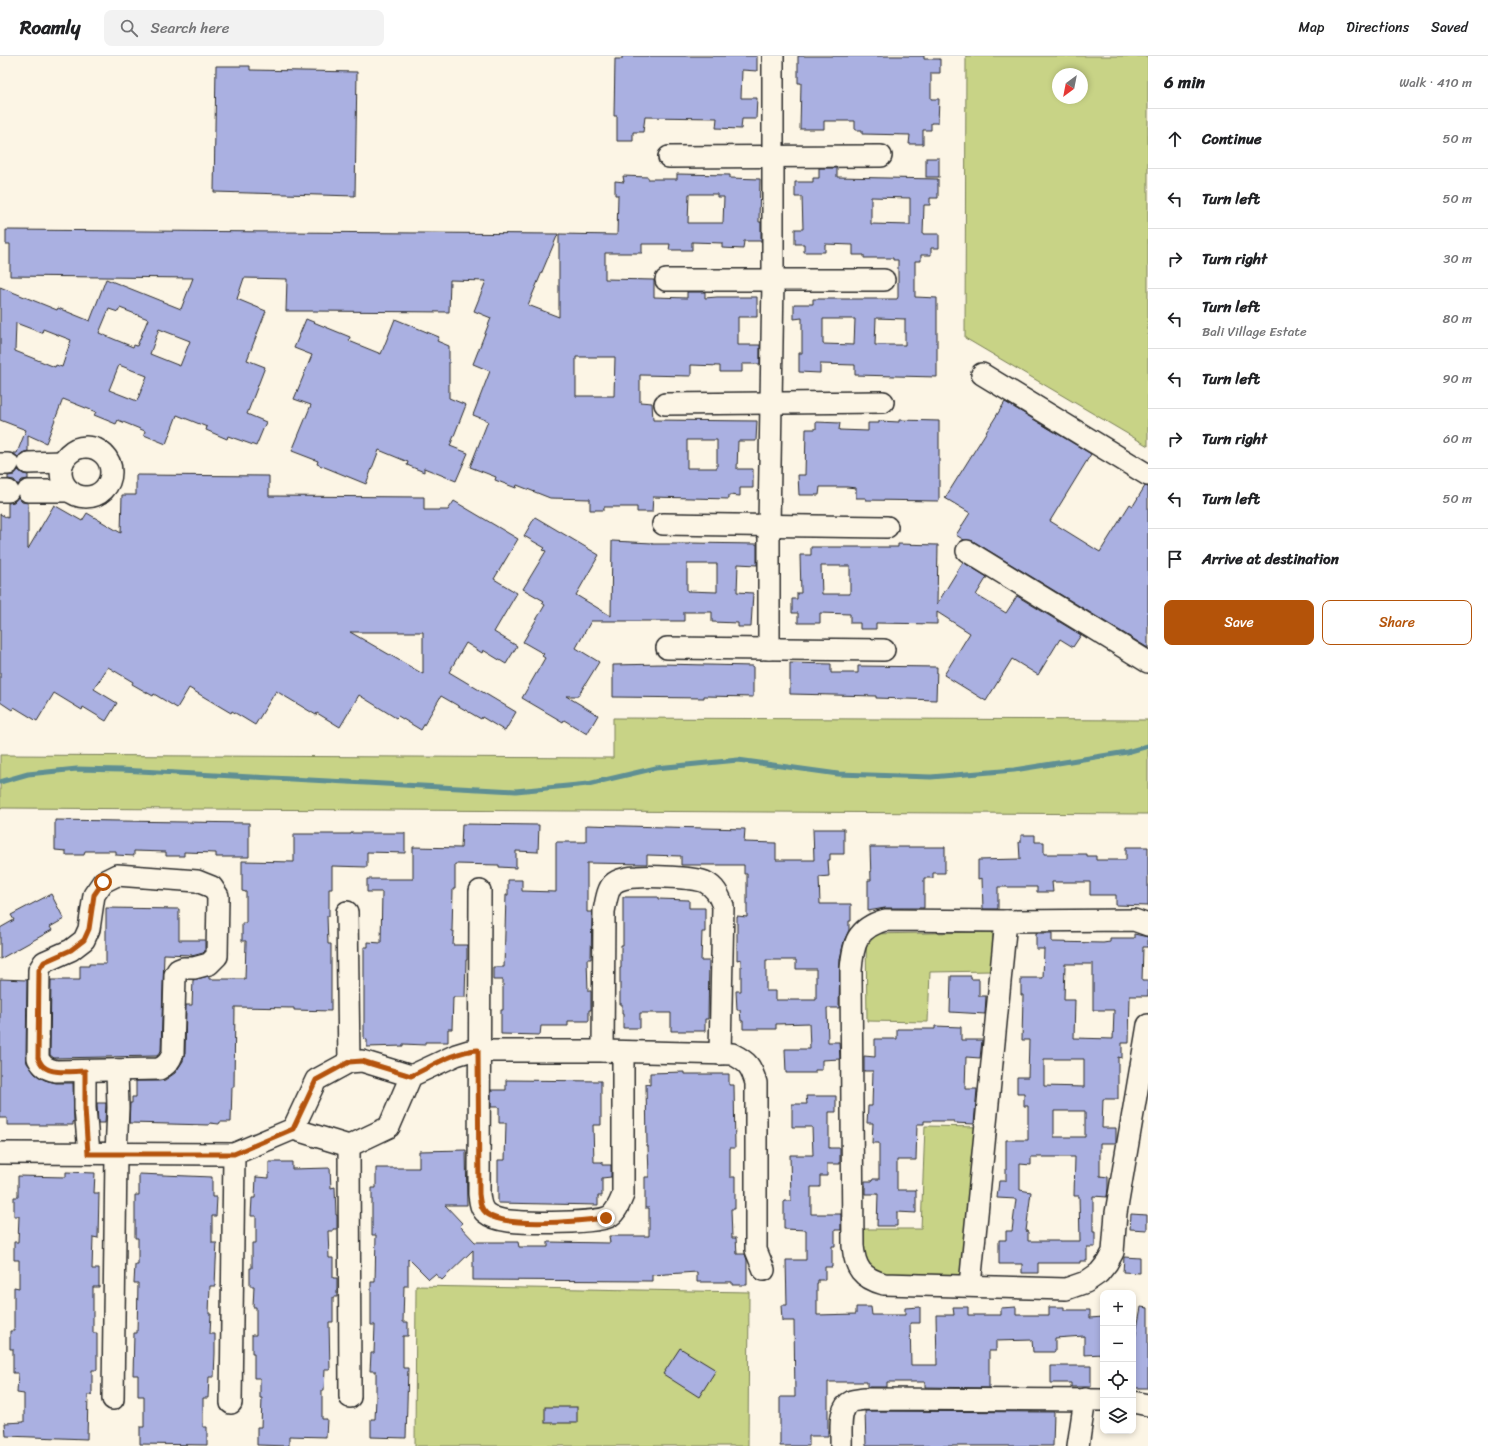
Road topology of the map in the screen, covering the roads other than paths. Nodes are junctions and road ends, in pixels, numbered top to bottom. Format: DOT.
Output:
graph roads {
  1 [pos="773,56"];
  2 [pos="881,156"];
  3 [pos="773,157"];
  4 [pos="669,158"];
  5 [pos="666,280"];
  6 [pos="773,280"];
  7 [pos="884,280"];
  8 [pos="982,374"];
  9 [pos="883,402"];
  10 [pos="666,404"];
  11 [pos="772,404"];
  12 [pos="63,462"];
  13 [pos="12,464"];
  14 [pos="1148,475"];
  15 [pos="12,491"];
  16 [pos="70,491"];
  17 [pos="663,524"];
  18 [pos="769,526"];
  19 [pos="887,527"];
  20 [pos="967,551"];
  21 [pos="667,648"];
  22 [pos="769,649"];
  23 [pos="884,650"];
  24 [pos="1148,662"];
  25 [pos="480,891"];
  26 [pos="347,912"];
  27 [pos="1006,921"];
  28 [pos="1148,925"];
  29 [pos="1148,1025"];
  30 [pos="478,1050"];
  31 [pos="613,1052"];
  32 [pos="720,1054"];
  33 [pos="349,1062"];
  34 [pos="117,1070"];
  35 [pos="85,1071"];
  36 [pos="411,1076"];
  37 [pos="1142,1100"];
  38 [pos="293,1129"];
  39 [pos="349,1146"];
  40 [pos="0,1153"];
  41 [pos="88,1154"];
  42 [pos="116,1154"];
  43 [pos="234,1154"];
  44 [pos="764,1270"];
  45 [pos="970,1285"];
  46 [pos="350,1397"];
  47 [pos="113,1399"];
  48 [pos="1094,1399"];
  49 [pos="231,1403"];
  50 [pos="1136,1403"];
  51 [pos="1148,1405"];
  52 [pos="841,1446"];
  53 [pos="1078,1446"];
  1 -- 3 [label="street"];
  2 -- 3 [label="street"];
  3 -- 4 [label="street"];
  3 -- 6 [label="street"];
  5 -- 6 [label="street"];
  6 -- 7 [label="street"];
  6 -- 11 [label="street"];
  8 -- 14 [label="street"];
  9 -- 11 [label="street"];
  10 -- 11 [label="street"];
  11 -- 18 [label="street"];
  12 -- 13 [label="street"];
  12 -- 16 [label="street"];
  12 -- 16 [label="street"];
  15 -- 16 [label="street"];
  17 -- 18 [label="street"];
  18 -- 19 [label="street"];
  18 -- 22 [label="street"];
  20 -- 24 [label="street"];
  21 -- 22 [label="street"];
  22 -- 23 [label="street"];
  25 -- 30 [label="street"];
  26 -- 33 [label="street"];
  27 -- 28 [label="street"];
  27 -- 45 [label="street"];
  27 -- 45 [label="street"];
  29 -- 37 [label="street"];
  30 -- 31 [label="street"];
  30 -- 31 [label="street"];
  30 -- 36 [label="street"];
  31 -- 32 [label="street"];
  31 -- 32 [label="street"];
  32 -- 44 [label="street"];
  33 -- 36 [label="street"];
  33 -- 38 [label="street"];
  34 -- 35 [label="street"];
  34 -- 35 [label="street"];
  34 -- 42 [label="street"];
  35 -- 41 [label="street"];
  36 -- 39 [label="street"];
  37 -- 45 [label="street"];
  38 -- 39 [label="street"];
  38 -- 43 [label="street"];
  39 -- 46 [label="street"];
  40 -- 41 [label="street"];
  41 -- 42 [label="street"];
  42 -- 43 [label="street"];
  42 -- 47 [label="street"];
  43 -- 49 [label="street"];
  48 -- 52 [label="street"];
  48 -- 53 [label="street"];
  50 -- 51 [label="street"];
}
